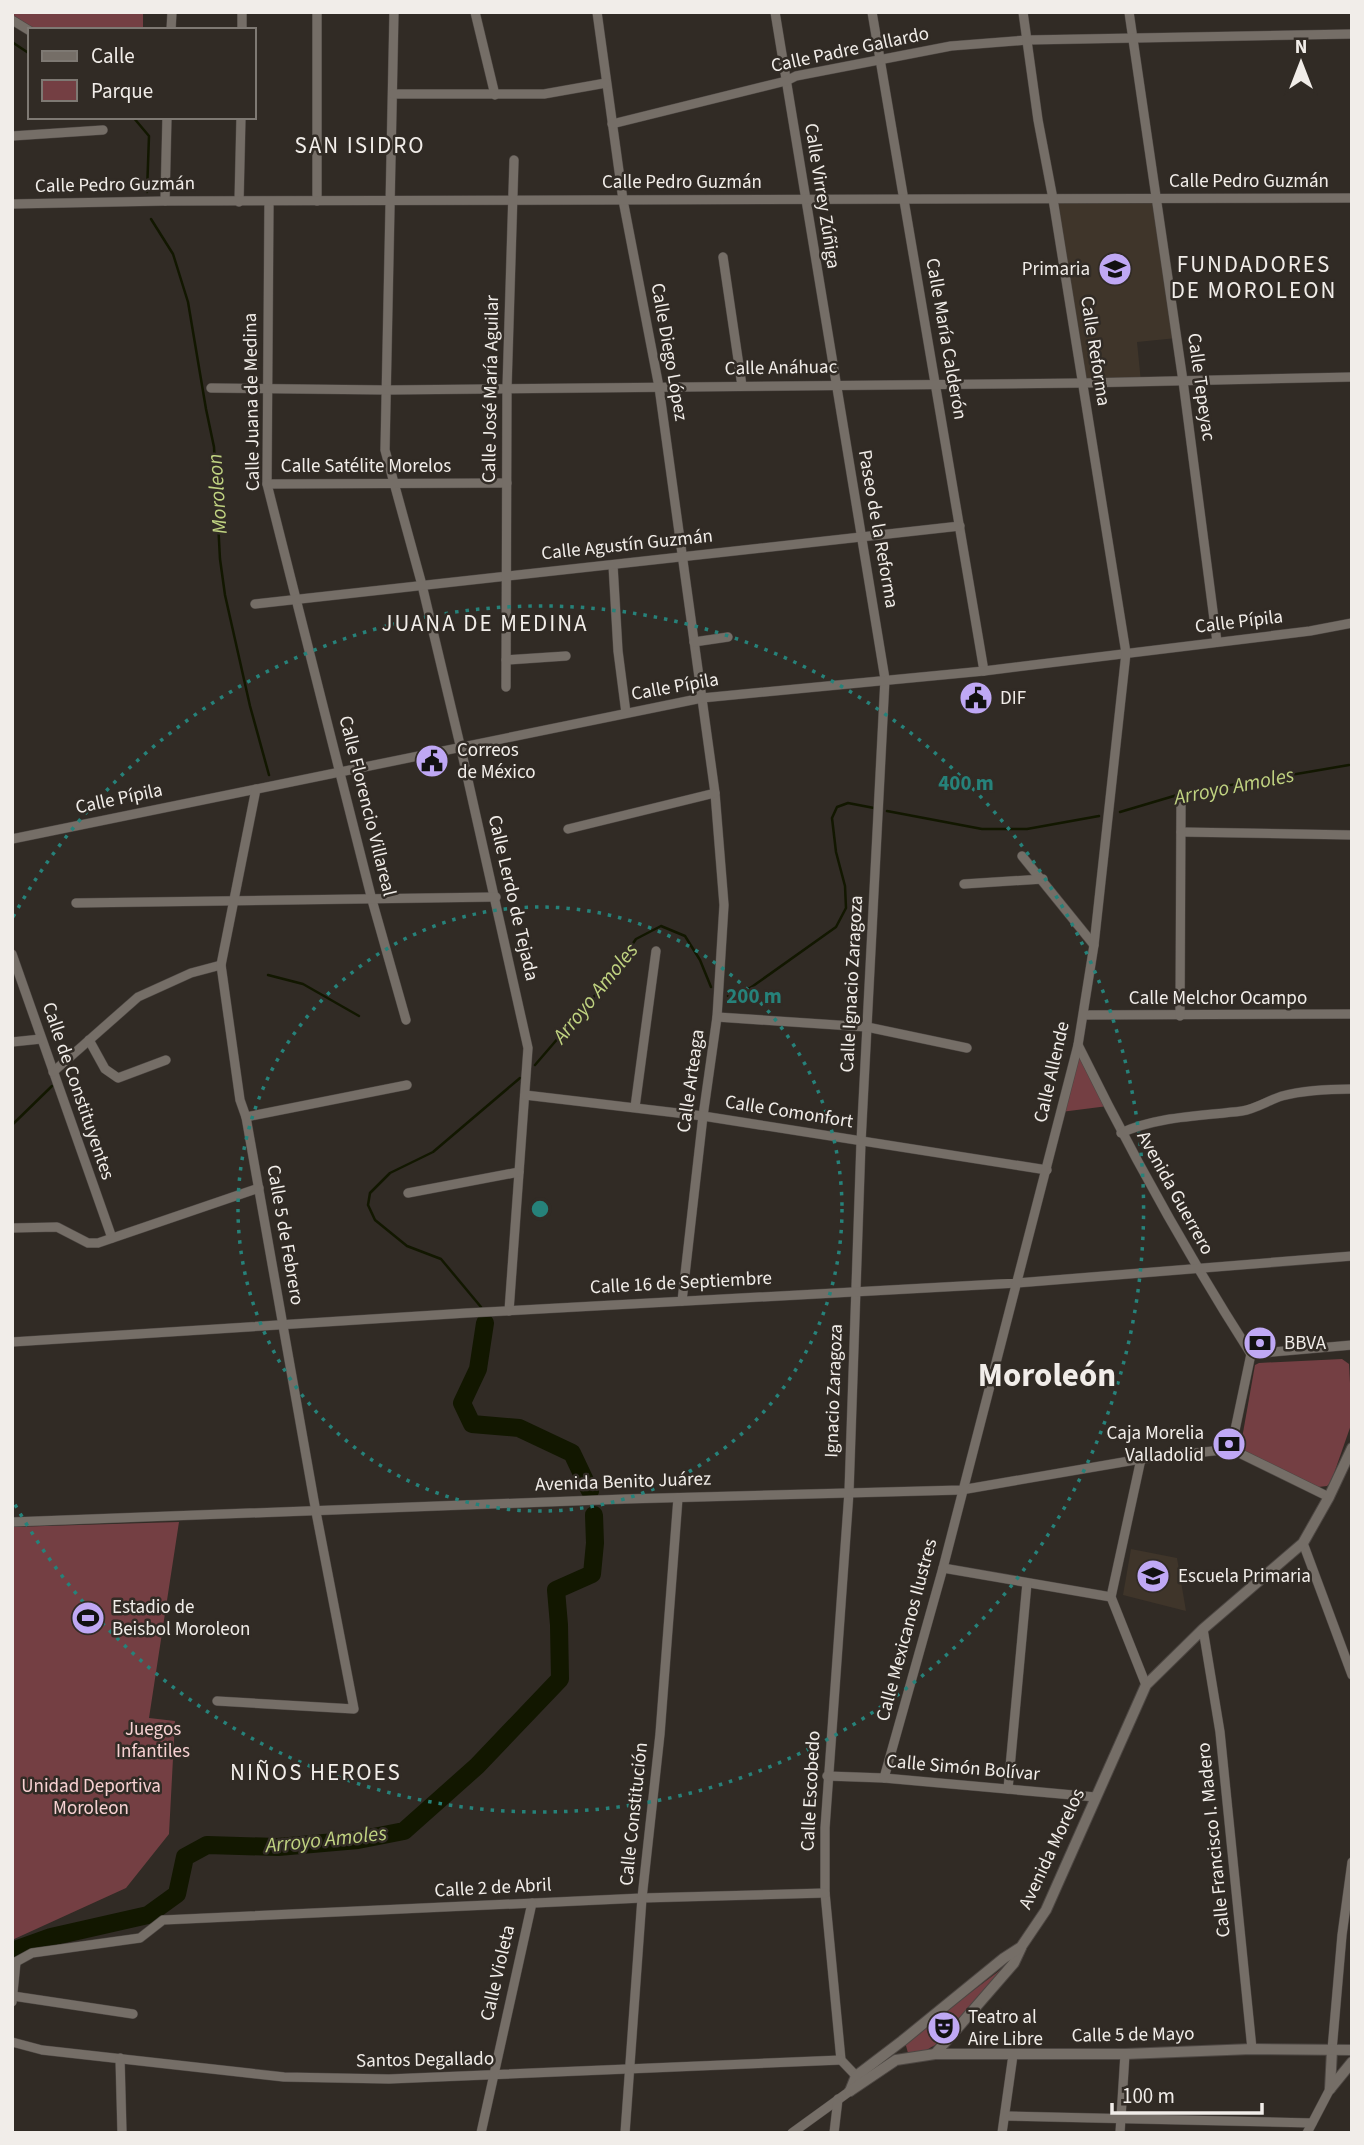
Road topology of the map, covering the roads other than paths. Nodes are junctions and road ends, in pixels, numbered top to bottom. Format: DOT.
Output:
graph roads {
  1 [pos="317,12"];
  2 [pos="394,12"];
  3 [pos="475,12"];
  4 [pos="597,12"];
  5 [pos="775,12"];
  6 [pos="872,12"];
  7 [pos="1023,12"];
  8 [pos="1129,12"];
  9 [pos="12,20"];
  10 [pos="28,30"];
  11 [pos="1352,34"];
  12 [pos="1132,37"];
  13 [pos="1027,40"];
  14 [pos="881,58"];
  15 [pos="786,81"];
  16 [pos="606,83"];
  17 [pos="393,94"];
  18 [pos="495,95"];
  19 [pos="167,119"];
  20 [pos="241,119"];
  21 [pos="612,124"];
  22 [pos="103,130"];
  23 [pos="12,136"];
  24 [pos="514,160"];
  25 [pos="1352,198"];
  26 [pos="804,199"];
  27 [pos="903,199"];
  28 [pos="1053,199"];
  29 [pos="623,200"];
  30 [pos="1156,200"];
  31 [pos="165,201"];
  32 [pos="317,201"];
  33 [pos="391,201"];
  34 [pos="239,202"];
  35 [pos="269,202"];
  36 [pos="512,202"];
  37 [pos="12,204"];
  38 [pos="723,257"];
  39 [pos="1352,377"];
  40 [pos="1183,381"];
  41 [pos="1083,383"];
  42 [pos="936,384"];
  43 [pos="835,385"];
  44 [pos="743,386"];
  45 [pos="659,387"];
  46 [pos="211,388"];
  47 [pos="267,388"];
  48 [pos="508,388"];
  49 [pos="388,390"];
  50 [pos="393,482"];
  51 [pos="507,483"];
  52 [pos="267,484"];
  53 [pos="960,526"];
  54 [pos="863,538"];
  55 [pos="681,557"];
  56 [pos="613,565"];
  57 [pos="506,576"];
  58 [pos="422,585"];
  59 [pos="297,599"];
  60 [pos="255,604"];
  61 [pos="1352,623"];
  62 [pos="729,637"];
  63 [pos="694,642"];
  64 [pos="1217,642"];
  65 [pos="1126,653"];
  66 [pos="566,656"];
  67 [pos="506,660"];
  68 [pos="984,671"];
  69 [pos="885,679"];
  70 [pos="506,687"];
  71 [pos="702,698"];
  72 [pos="626,713"];
  73 [pos="461,749"];
  74 [pos="341,773"];
  75 [pos="256,789"];
  76 [pos="715,793"];
  77 [pos="1181,804"];
  78 [pos="568,829"];
  79 [pos="1181,832"];
  80 [pos="1352,835"];
  81 [pos="12,839"];
  82 [pos="1022,856"];
  83 [pos="1043,879"];
  84 [pos="964,884"];
  85 [pos="496,897"];
  86 [pos="372,900"];
  87 [pos="233,901"];
  88 [pos="76,903"];
  89 [pos="1094,945"];
  90 [pos="656,951"];
  91 [pos="12,954"];
  92 [pos="221,965"];
  93 [pos="1352,1014"];
  94 [pos="1084,1015"];
  95 [pos="1180,1016"];
  96 [pos="717,1017"];
  97 [pos="406,1020"];
  98 [pos="867,1027"];
  99 [pos="41,1040"];
  100 [pos="89,1040"];
  101 [pos="12,1042"];
  102 [pos="1078,1045"];
  103 [pos="967,1048"];
  104 [pos="166,1060"];
  105 [pos="54,1072"];
  106 [pos="407,1085"];
  107 [pos="1352,1088"];
  108 [pos="525,1095"];
  109 [pos="635,1107"];
  110 [pos="703,1116"];
  111 [pos="246,1117"];
  112 [pos="1121,1133"];
  113 [pos="861,1142"];
  114 [pos="1047,1170"];
  115 [pos="519,1172"];
  116 [pos="259,1188"];
  117 [pos="408,1193"];
  118 [pos="12,1228"];
  119 [pos="112,1238"];
  120 [pos="1352,1256"];
  121 [pos="1197,1269"];
  122 [pos="1017,1283"];
  123 [pos="855,1291"];
  124 [pos="682,1301"];
  125 [pos="509,1311"];
  126 [pos="283,1326"];
  127 [pos="12,1342"];
  128 [pos="1352,1345"];
  129 [pos="1251,1353"];
  130 [pos="1352,1448"];
  131 [pos="1231,1449"];
  132 [pos="1141,1459"];
  133 [pos="961,1490"];
  134 [pos="849,1492"];
  135 [pos="1329,1497"];
  136 [pos="678,1498"];
  137 [pos="316,1512"];
  138 [pos="12,1521"];
  139 [pos="1303,1544"];
  140 [pos="943,1568"];
  141 [pos="1027,1583"];
  142 [pos="1111,1597"];
  143 [pos="1203,1629"];
  144 [pos="1352,1675"];
  145 [pos="1146,1685"];
  146 [pos="217,1701"];
  147 [pos="827,1776"];
  148 [pos="884,1778"];
  149 [pos="1008,1789"];
  150 [pos="1095,1797"];
  151 [pos="1352,1862"];
  152 [pos="825,1893"];
  153 [pos="642,1898"];
  154 [pos="532,1903"];
  155 [pos="1021,1947"];
  156 [pos="14,1963"];
  157 [pos="13,1996"];
  158 [pos="12,2002"];
  159 [pos="133,2014"];
  160 [pos="902,2041"];
  161 [pos="12,2042"];
  162 [pos="1252,2049"];
  163 [pos="1332,2050"];
  164 [pos="1352,2050"];
  165 [pos="935,2054"];
  166 [pos="1125,2054"];
  167 [pos="1013,2055"];
  168 [pos="916,2056"];
  169 [pos="120,2058"];
  170 [pos="841,2060"];
  171 [pos="1352,2062"];
  172 [pos="630,2070"];
  173 [pos="493,2076"];
  174 [pos="859,2079"];
  175 [pos="1330,2089"];
  176 [pos="849,2091"];
  177 [pos="838,2099"];
  178 [pos="1005,2116"];
  179 [pos="1121,2118"];
  180 [pos="1312,2123"];
  181 [pos="122,2133"];
  182 [pos="481,2133"];
  183 [pos="625,2133"];
  184 [pos="792,2133"];
  185 [pos="834,2133"];
  186 [pos="1002,2133"];
  187 [pos="1120,2133"];
  188 [pos="1307,2133"];
  1 -- 32 [label="street"];
  2 -- 17 [label="street, Calle Lerdo de Tejada"];
  3 -- 18 [label="street"];
  4 -- 16 [label="street, Calle Diego López"];
  5 -- 15 [label="street, Calle Virrey Zúñiga"];
  6 -- 14 [label="street, Calle María Calderón"];
  7 -- 13 [label="street, Calle Reforma"];
  8 -- 12 [label="street, Calle Tepeyac"];
  9 -- 10 [label="street"];
  11 -- 12 [label="street, Calle Padre Gallardo"];
  12 -- 13 [label="street, Calle Padre Gallardo"];
  12 -- 30 [label="street, Calle Tepeyac"];
  13 -- 14 [label="street, Calle Padre Gallardo"];
  13 -- 28 [label="street, Calle Reforma"];
  14 -- 15 [label="street, Calle Padre Gallardo"];
  14 -- 27 [label="street, Calle María Calderón"];
  15 -- 21 [label="street, Calle Padre Gallardo"];
  15 -- 26 [label="street, Calle Virrey Zúñiga"];
  16 -- 18 [label="street"];
  16 -- 21 [label="street, Calle Diego López"];
  17 -- 18 [label="street"];
  17 -- 33 [label="street, Calle Lerdo de Tejada"];
  19 -- 31 [label="street"];
  20 -- 34 [label="street"];
  21 -- 29 [label="street, Calle Diego López"];
  22 -- 23 [label="street"];
  24 -- 36 [label="street, Calle José María Aguilar"];
  25 -- 30 [label="street, Calle Pedro Guzmán"];
  26 -- 27 [label="street, Calle Pedro Guzmán"];
  26 -- 29 [label="street, Calle Pedro Guzmán"];
  26 -- 43 [label="street, Calle Virrey Zúñiga"];
  27 -- 28 [label="street, Calle Pedro Guzmán"];
  27 -- 42 [label="street, Calle María Calderón"];
  28 -- 30 [label="street, Calle Pedro Guzmán"];
  28 -- 41 [label="street, Calle Reforma"];
  29 -- 36 [label="street, Calle Pedro Guzmán"];
  29 -- 45 [label="street, Calle Diego López"];
  30 -- 40 [label="street, Calle Tepeyac"];
  31 -- 34 [label="street, Calle Pedro Guzmán"];
  31 -- 37 [label="street, Calle Pedro Guzmán"];
  32 -- 33 [label="street, Calle Pedro Guzmán"];
  32 -- 35 [label="street, Calle Pedro Guzmán"];
  33 -- 36 [label="street, Calle Pedro Guzmán"];
  33 -- 49 [label="street, Calle Lerdo de Tejada"];
  34 -- 35 [label="street, Calle Pedro Guzmán"];
  35 -- 47 [label="street, Calle Juana de Medina"];
  36 -- 48 [label="street, Calle José María Aguilar"];
  38 -- 44 [label="street"];
  39 -- 40 [label="street, Calle Anáhuac"];
  40 -- 41 [label="street, Calle Anáhuac"];
  40 -- 64 [label="street, Calle Tepeyac"];
  41 -- 42 [label="street, Calle Anáhuac"];
  41 -- 65 [label="street, Calle Reforma"];
  42 -- 43 [label="street, Calle Anáhuac"];
  42 -- 53 [label="street, Calle María Calderón"];
  43 -- 44 [label="street, Calle Anáhuac"];
  43 -- 54 [label="street, Paseo de la Reforma"];
  44 -- 45 [label="street, Calle Anáhuac"];
  45 -- 48 [label="street, Calle Anáhuac"];
  45 -- 55 [label="street, Calle Diego López"];
  46 -- 47 [label="street, Calle Anáhuac"];
  47 -- 49 [label="street, Calle Anáhuac"];
  47 -- 52 [label="street, Calle Juana de Medina"];
  48 -- 49 [label="street, Calle Anáhuac"];
  48 -- 51 [label="street, Calle José María Aguilar"];
  49 -- 50 [label="street, Calle Lerdo de Tejada"];
  50 -- 51 [label="street, Calle Satélite Morelos"];
  50 -- 52 [label="street, Calle Satélite Morelos"];
  50 -- 58 [label="street, Calle Lerdo de Tejada"];
  51 -- 57 [label="street, Calle José María Aguilar"];
  52 -- 59 [label="street, Calle Juana de Medina"];
  53 -- 54 [label="street, Calle Agustín Guzmán"];
  53 -- 68 [label="street, Calle María Calderón"];
  54 -- 55 [label="street, Calle Agustín Guzmán"];
  54 -- 69 [label="street, Paseo de la Reforma"];
  55 -- 56 [label="street, Calle Agustín Guzmán"];
  55 -- 63 [label="street, Calle Diego López"];
  56 -- 57 [label="street, Calle Agustín Guzmán"];
  56 -- 72 [label="street"];
  57 -- 58 [label="street, Calle Agustín Guzmán"];
  57 -- 67 [label="street, Calle José María Aguilar"];
  58 -- 59 [label="street, Calle Agustín Guzmán"];
  58 -- 73 [label="street, Calle Lerdo de Tejada"];
  59 -- 60 [label="street, Calle Agustín Guzmán"];
  59 -- 74 [label="street, Calle Florencio Villareal"];
  61 -- 64 [label="street, Calle Pípila"];
  62 -- 63 [label="street"];
  63 -- 71 [label="street, Calle Diego López"];
  64 -- 65 [label="street, Calle Pípila"];
  65 -- 68 [label="street, Calle Pípila"];
  65 -- 89 [label="street, Calle Allende"];
  66 -- 67 [label="street"];
  67 -- 70 [label="street, Calle José María Aguilar"];
  68 -- 69 [label="street, Calle Pípila"];
  69 -- 71 [label="street, Calle Pípila"];
  69 -- 98 [label="street, Calle Ignacio Zaragoza"];
  71 -- 72 [label="street, Calle Pípila"];
  71 -- 76 [label="street, Calle Arteaga"];
  72 -- 73 [label="street, Calle Pípila"];
  73 -- 74 [label="street, Calle Pípila"];
  73 -- 85 [label="street, Calle Lerdo de Tejada"];
  74 -- 75 [label="street, Calle Pípila"];
  74 -- 86 [label="street, Calle Florencio Villareal"];
  75 -- 81 [label="street, Calle Pípila"];
  75 -- 87 [label="street, Calle 5 de Febrero"];
  76 -- 78 [label="street"];
  76 -- 96 [label="street, Calle Arteaga"];
  77 -- 79 [label="street"];
  79 -- 80 [label="street"];
  79 -- 95 [label="street"];
  82 -- 83 [label="street"];
  83 -- 84 [label="street"];
  83 -- 89 [label="street"];
  85 -- 86 [label="street"];
  85 -- 108 [label="street, Calle Lerdo de Tejada"];
  86 -- 87 [label="street"];
  86 -- 97 [label="street, Calle Florencio Villareal"];
  87 -- 88 [label="street"];
  87 -- 92 [label="street, Calle 5 de Febrero"];
  89 -- 94 [label="street, Calle Allende"];
  90 -- 109 [label="street"];
  91 -- 99 [label="street, Calle de Constituyentes"];
  92 -- 100 [label="street"];
  92 -- 111 [label="street, Calle 5 de Febrero"];
  93 -- 95 [label="street, Calle Melchor Ocampo"];
  94 -- 95 [label="street, Calle Melchor Ocampo"];
  94 -- 102 [label="street, Calle Allende"];
  96 -- 98 [label="street"];
  96 -- 110 [label="street, Calle Arteaga"];
  98 -- 103 [label="street"];
  98 -- 113 [label="street, Calle Ignacio Zaragoza"];
  99 -- 101 [label="street"];
  99 -- 105 [label="street, Calle de Constituyentes"];
  100 -- 104 [label="street"];
  100 -- 105 [label="street"];
  102 -- 112 [label="street, Avenida Guerrero"];
  102 -- 114 [label="street, Calle Allende"];
  105 -- 119 [label="street, Calle de Constituyentes"];
  106 -- 111 [label="street"];
  107 -- 112 [label="street"];
  108 -- 109 [label="street, Calle Comonfort"];
  108 -- 115 [label="street"];
  109 -- 110 [label="street, Calle Comonfort"];
  110 -- 113 [label="street, Calle Comonfort"];
  110 -- 124 [label="street, Calle Arteaga"];
  111 -- 116 [label="street, Calle 5 de Febrero"];
  112 -- 121 [label="street, Avenida Guerrero"];
  113 -- 114 [label="street, Calle Comonfort"];
  113 -- 123 [label="street, Calle Ignacio Zaragoza"];
  114 -- 122 [label="street, Calle Allende"];
  115 -- 117 [label="street"];
  115 -- 125 [label="street"];
  116 -- 119 [label="street"];
  116 -- 126 [label="street, Calle 5 de Febrero"];
  118 -- 119 [label="street"];
  120 -- 121 [label="street, Calle 16 de Septiembre"];
  121 -- 122 [label="street, Calle 16 de Septiembre"];
  121 -- 129 [label="street, Avenida Guerrero"];
  122 -- 123 [label="street, Calle 16 de Septiembre"];
  122 -- 133 [label="street, Calle Allende"];
  123 -- 124 [label="street, Calle 16 de Septiembre"];
  123 -- 134 [label="street, Ignacio Zaragoza"];
  124 -- 125 [label="street, Calle 16 de Septiembre"];
  125 -- 126 [label="street, Calle 16 de Septiembre"];
  126 -- 127 [label="street, Calle 16 de Septiembre"];
  126 -- 137 [label="street, Calle 5 de Febrero"];
  128 -- 129 [label="street"];
  129 -- 131 [label="street"];
  130 -- 135 [label="street"];
  131 -- 132 [label="street, Avenida Benito Juárez"];
  131 -- 135 [label="street"];
  132 -- 133 [label="street, Avenida Benito Juárez"];
  132 -- 142 [label="street"];
  133 -- 134 [label="street, Avenida Benito Juárez"];
  133 -- 140 [label="street, Calle Mexicanos Ilustres"];
  134 -- 136 [label="street, Avenida Benito Juárez"];
  134 -- 147 [label="street, Calle Escobedo"];
  135 -- 139 [label="street"];
  136 -- 137 [label="street, Avenida Benito Juárez"];
  136 -- 153 [label="street, Calle Constitución"];
  137 -- 138 [label="street, Avenida Benito Juárez"];
  137 -- 146 [label="street, Calle 5 de Febrero"];
  139 -- 143 [label="street, Avenida Morelos"];
  139 -- 144 [label="street"];
  140 -- 141 [label="street"];
  140 -- 148 [label="street, Calle Mexicanos Ilustres"];
  141 -- 142 [label="street"];
  141 -- 149 [label="street"];
  142 -- 145 [label="street"];
  143 -- 145 [label="street, Avenida Morelos"];
  143 -- 162 [label="street, Calle Francisco I. Madero"];
  145 -- 150 [label="street, Avenida Morelos"];
  147 -- 148 [label="street, Calle Simón Bolívar"];
  147 -- 152 [label="street, Calle Escobedo"];
  148 -- 149 [label="street, Calle Simón Bolívar"];
  149 -- 150 [label="street, Calle Simón Bolívar"];
  150 -- 155 [label="street, Avenida Morelos"];
  151 -- 163 [label="street"];
  152 -- 153 [label="street, Calle 2 de Abril"];
  152 -- 170 [label="street, Calle Escobedo"];
  153 -- 154 [label="street, Calle 2 de Abril"];
  153 -- 172 [label="street, Calle Constitución"];
  154 -- 156 [label="street, Calle 2 de Abril"];
  154 -- 173 [label="street, Calle Violeta"];
  155 -- 160 [label="street, Avenida Morelos"];
  155 -- 165 [label="street"];
  156 -- 157 [label="street"];
  157 -- 158 [label="street"];
  157 -- 159 [label="street"];
  160 -- 168 [label="street"];
  160 -- 174 [label="street, Avenida Morelos"];
  161 -- 169 [label="street, Santos Degallado"];
  162 -- 163 [label="street, Calle 5 de Mayo"];
  162 -- 166 [label="street, Calle 5 de Mayo"];
  163 -- 164 [label="street, Calle 5 de Mayo"];
  163 -- 175 [label="street"];
  165 -- 167 [label="street, Calle 5 de Mayo"];
  165 -- 168 [label="street, Calle 5 de Mayo"];
  166 -- 167 [label="street, Calle 5 de Mayo"];
  166 -- 179 [label="street"];
  167 -- 178 [label="street"];
  168 -- 174 [label="street, Calle 5 de Mayo"];
  169 -- 173 [label="street, Santos Degallado"];
  169 -- 181 [label="street"];
  170 -- 172 [label="street, Santos Degallado"];
  170 -- 174 [label="street"];
  171 -- 175 [label="street"];
  172 -- 173 [label="street, Santos Degallado"];
  172 -- 183 [label="street, Calle Constitución"];
  173 -- 182 [label="street, Calle Violeta"];
  174 -- 176 [label="street"];
  175 -- 180 [label="street"];
  176 -- 177 [label="street"];
  177 -- 184 [label="street"];
  177 -- 185 [label="street"];
  178 -- 179 [label="street"];
  178 -- 186 [label="street"];
  179 -- 180 [label="street"];
  179 -- 187 [label="street"];
  180 -- 188 [label="street"];
}
